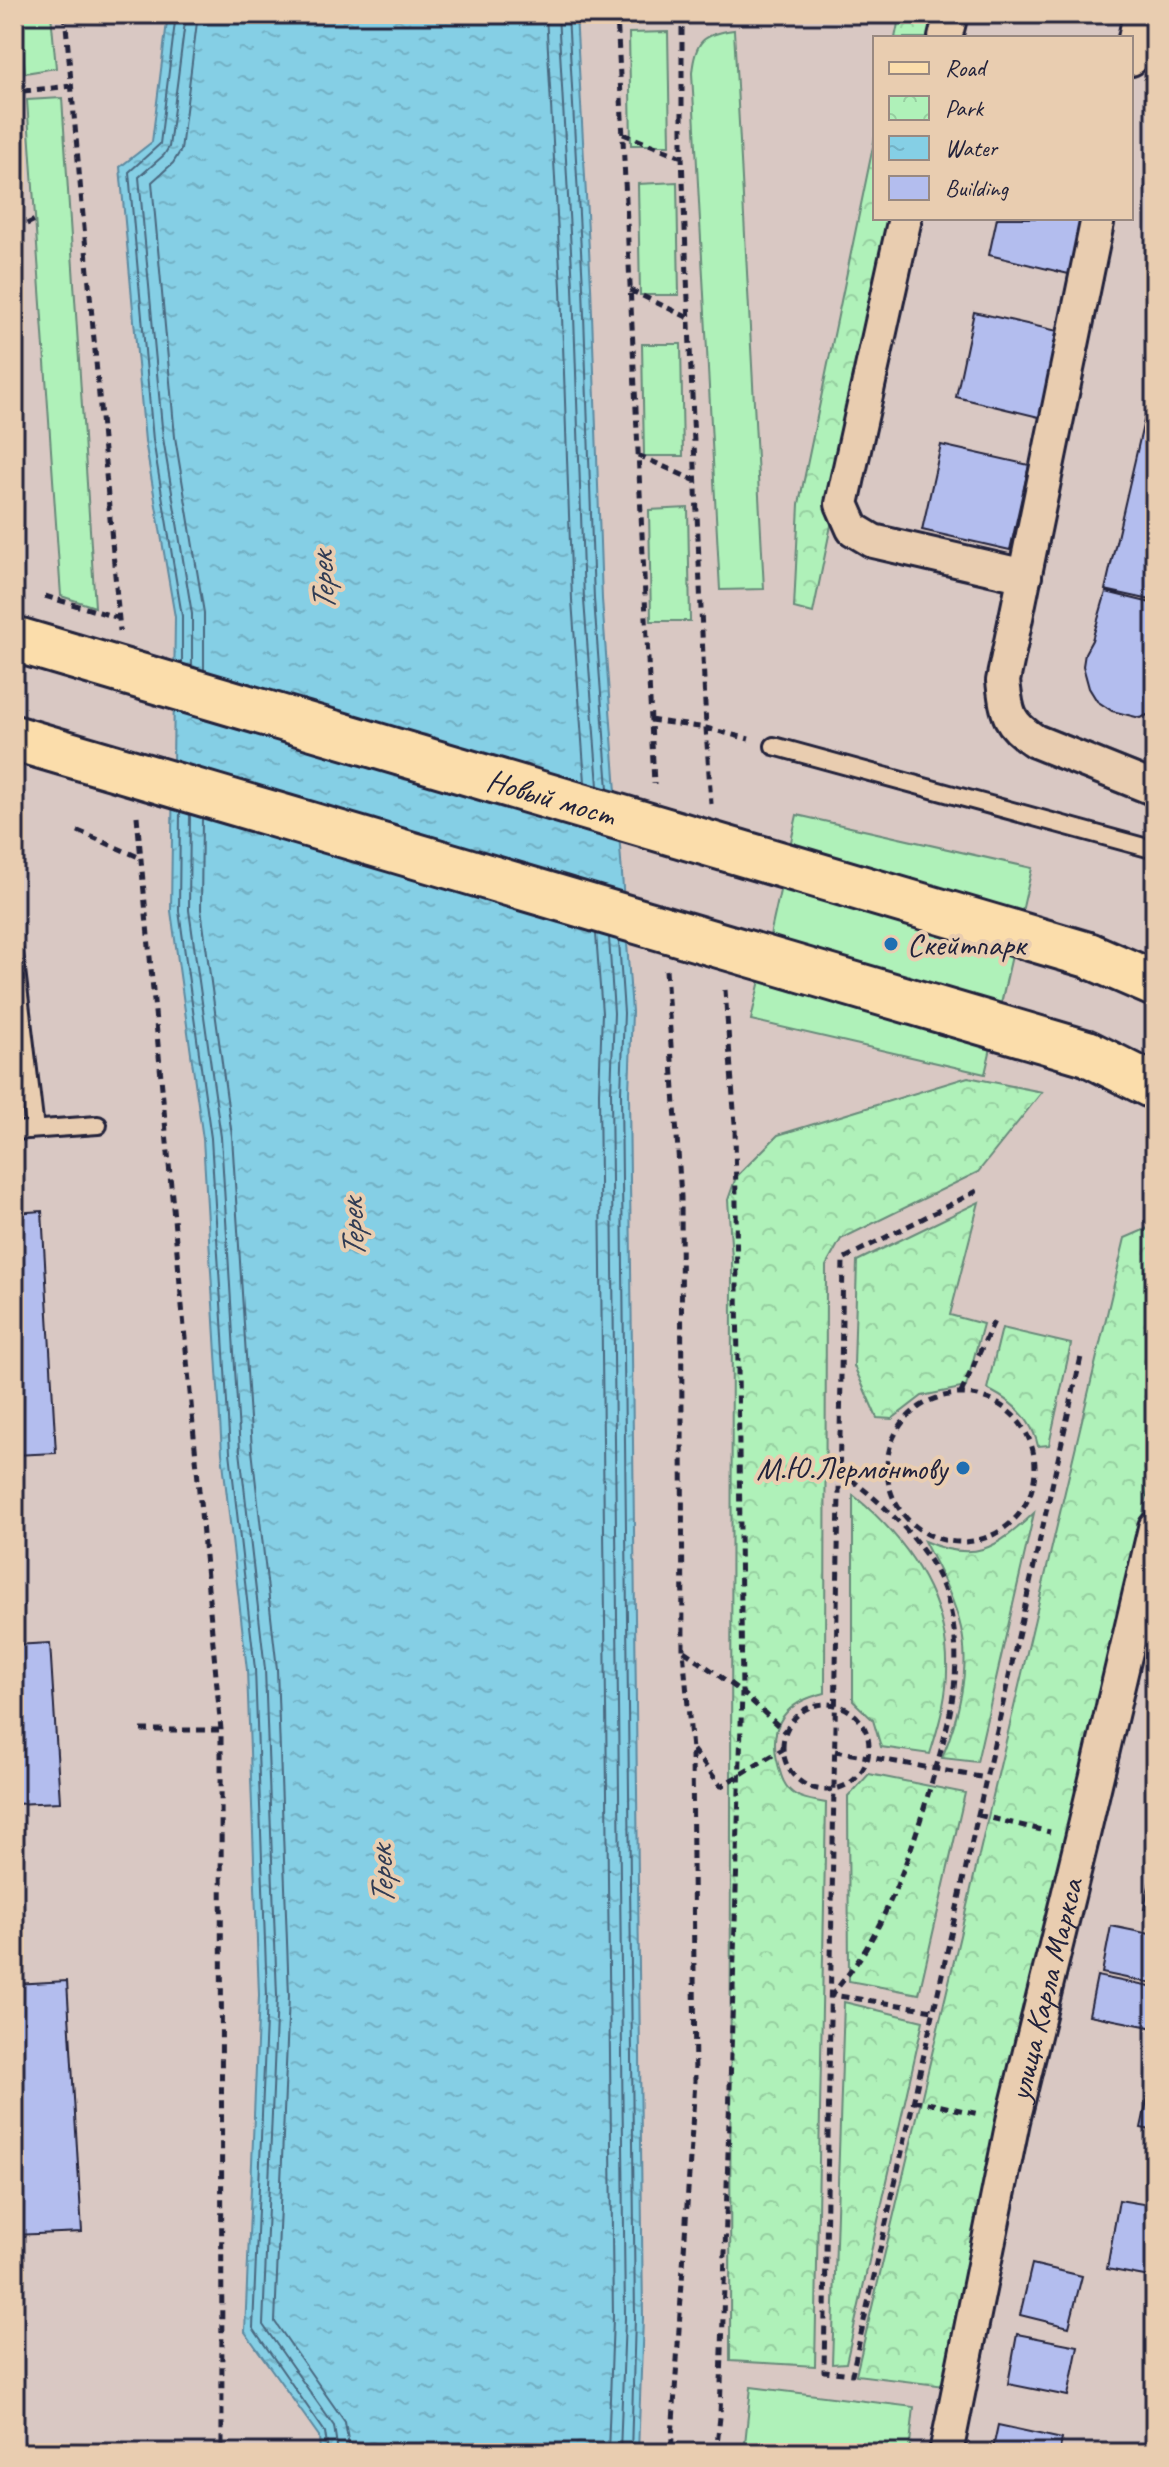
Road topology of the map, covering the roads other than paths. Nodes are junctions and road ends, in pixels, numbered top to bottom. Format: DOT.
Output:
graph roads {
  1 [pos="951,14"];
  2 [pos="1138,14"];
  3 [pos="946,36"];
  4 [pos="1133,46"];
  5 [pos="905,220"];
  6 [pos="1098,220"];
  7 [pos="1025,576"];
  8 [pos="14,639"];
  9 [pos="14,738"];
  10 [pos="774,746"];
  11 [pos="1155,789"];
  12 [pos="1155,850"];
  13 [pos="14,953"];
  14 [pos="1155,984"];
  15 [pos="1155,1087"];
  16 [pos="98,1125"];
  17 [pos="35,1129"];
  18 [pos="14,1131"];
  19 [pos="1155,1528"];
  20 [pos="946,2453"];
  1 -- 3 [label="street"];
  2 -- 4 [label="street"];
  5 -- 7 [label="street"];
  6 -- 7 [label="street"];
  7 -- 11 [label="street"];
  8 -- 14 [label="main road, Новый мост, bridge"];
  9 -- 15 [label="main road, bridge"];
  10 -- 12 [label="lane"];
  13 -- 17 [label="lane"];
  16 -- 17 [label="lane"];
  17 -- 18 [label="lane"];
  19 -- 20 [label="street, улица Карла Маркса"];
}
